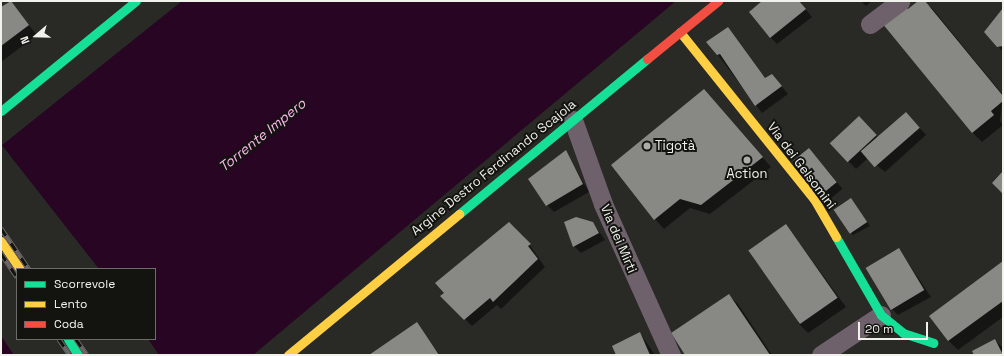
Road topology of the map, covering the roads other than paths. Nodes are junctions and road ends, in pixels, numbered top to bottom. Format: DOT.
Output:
graph roads {
  1 [pos="136,1"];
  2 [pos="718,1"];
  3 [pos="900,1"];
  4 [pos="870,24"];
  5 [pos="680,32"];
  6 [pos="1,111"];
  7 [pos="573,120"];
  8 [pos="1,241"];
  9 [pos="19,268"];
  10 [pos="881,315"];
  11 [pos="69,340"];
  12 [pos="933,343"];
  13 [pos="78,355"];
  14 [pos="288,355"];
  15 [pos="671,355"];
  16 [pos="821,355"];
  1 -- 6 [label="main road"];
  2 -- 5 [label="main road, Argine Destro Ferdinando Scajola"];
  3 -- 4 [label="street"];
  5 -- 7 [label="main road, Argine Destro Ferdinando Scajola"];
  5 -- 10 [label="main road, Via dei Gelsomini"];
  7 -- 14 [label="main road, Argine Destro Ferdinando Scajola"];
  7 -- 15 [label="street, Via dei Mirti"];
  8 -- 9 [label="main road"];
  10 -- 12 [label="main road, Via dei Gelsomini"];
  10 -- 16 [label="street"];
  11 -- 13 [label="main road"];
}
